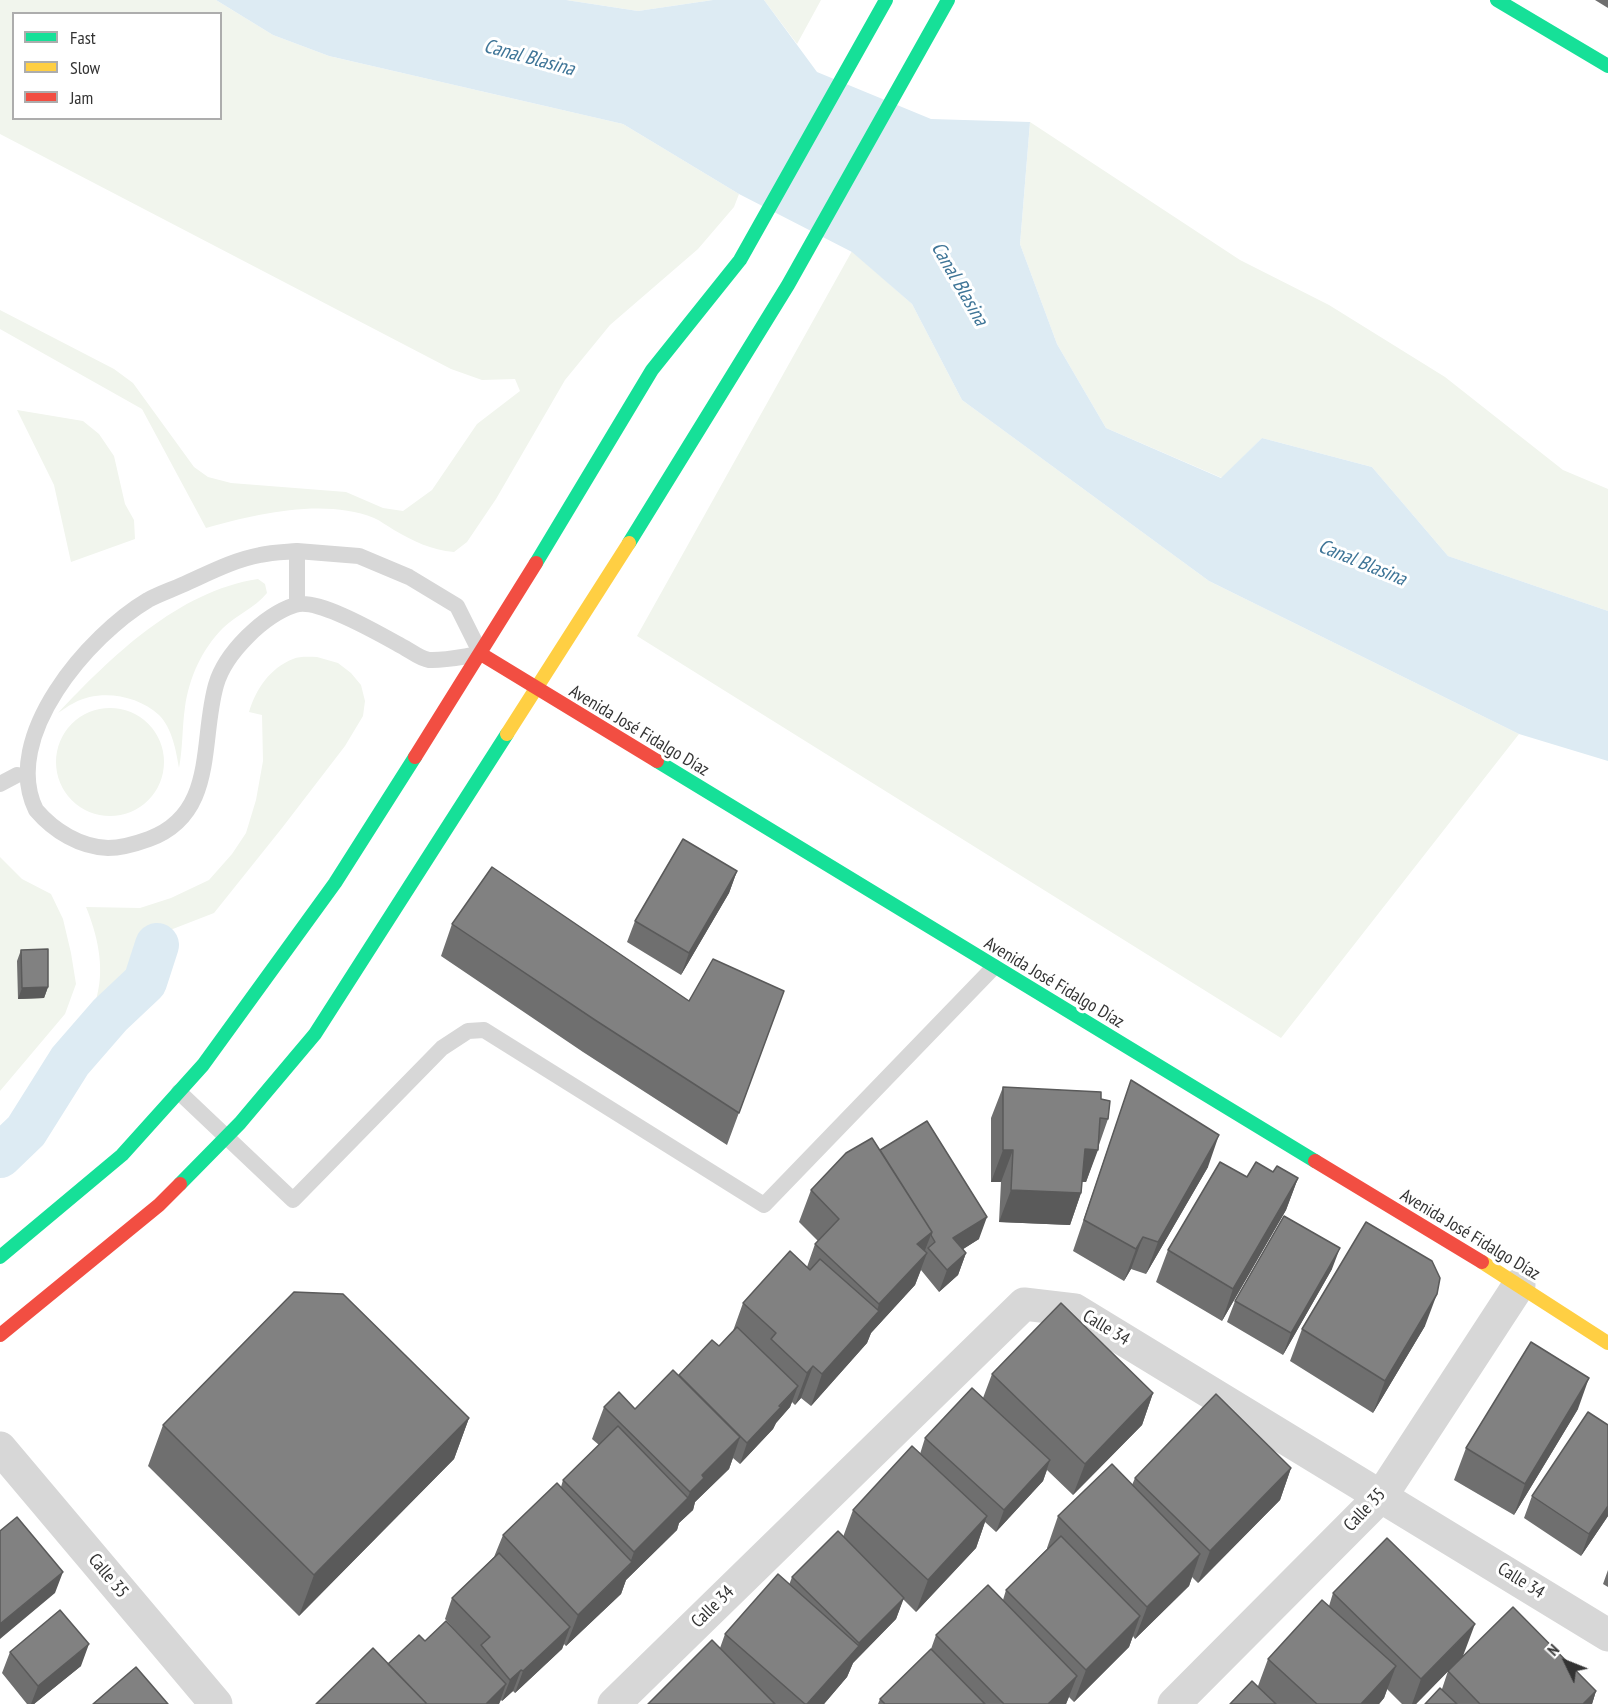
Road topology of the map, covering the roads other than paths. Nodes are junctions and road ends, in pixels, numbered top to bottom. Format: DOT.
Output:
graph roads {
  1 [pos="886,0"];
  2 [pos="956,0"];
  3 [pos="1497,0"];
  4 [pos="945,5"];
  5 [pos="1608,66"];
  6 [pos="297,551"];
  7 [pos="297,603"];
  8 [pos="481,654"];
  9 [pos="536,689"];
  10 [pos="17,775"];
  11 [pos="0,784"];
  12 [pos="994,967"];
  13 [pos="179,1092"];
  14 [pos="226,1137"];
  15 [pos="0,1257"];
  16 [pos="1519,1286"];
  17 [pos="0,1335"];
  18 [pos="1608,1343"];
  19 [pos="0,1448"];
  20 [pos="1382,1495"];
  21 [pos="1608,1635"];
  22 [pos="216,1704"];
  23 [pos="614,1704"];
  24 [pos="1174,1704"];
  1 -- 8 [label="street"];
  2 -- 4 [label="street"];
  3 -- 5 [label="street"];
  4 -- 9 [label="street"];
  6 -- 7 [label="lane"];
  6 -- 8 [label="lane"];
  6 -- 10 [label="lane"];
  7 -- 8 [label="lane"];
  7 -- 10 [label="lane"];
  8 -- 9 [label="street, Avenida José Fidalgo Díaz"];
  8 -- 13 [label="street"];
  9 -- 12 [label="street, Avenida José Fidalgo Díaz"];
  9 -- 14 [label="street"];
  10 -- 11 [label="lane"];
  12 -- 14 [label="lane"];
  12 -- 16 [label="street, Avenida José Fidalgo Díaz"];
  13 -- 14 [label="lane"];
  13 -- 15 [label="street"];
  14 -- 17 [label="street"];
  16 -- 18 [label="street, Avenida José Fidalgo Díaz"];
  16 -- 20 [label="street, Calle 35"];
  19 -- 22 [label="street, Calle 35"];
  20 -- 21 [label="street, Calle 34"];
  20 -- 23 [label="street, Calle 34"];
  20 -- 24 [label="street, Calle 35"];
}
